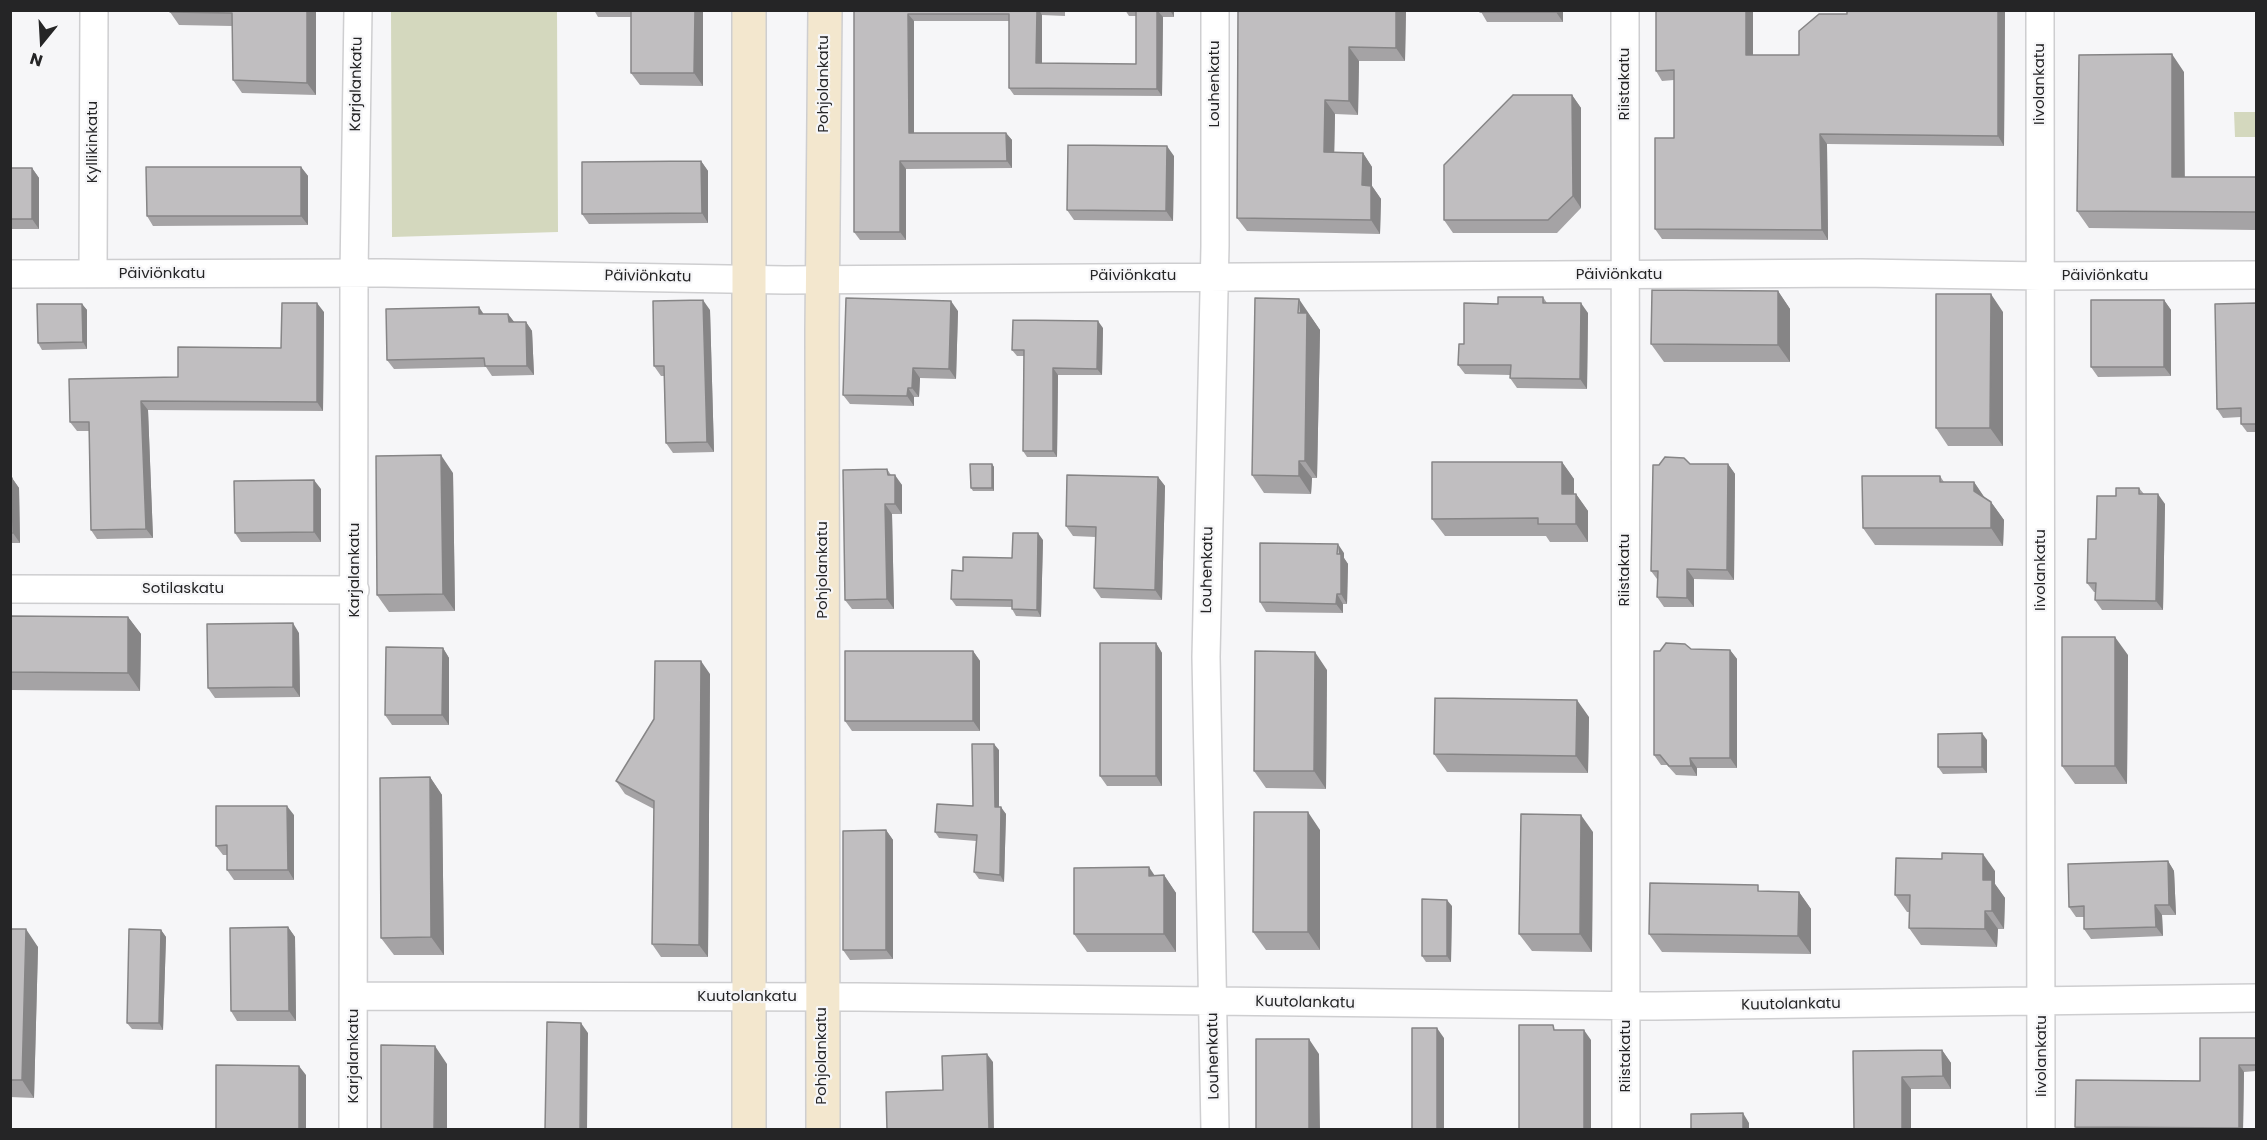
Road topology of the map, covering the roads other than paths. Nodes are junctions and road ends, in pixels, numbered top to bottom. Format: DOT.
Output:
graph roads {
  1 [pos="94,10"];
  2 [pos="358,10"];
  3 [pos="749,10"];
  4 [pos="825,10"];
  5 [pos="1215,10"];
  6 [pos="1625,10"];
  7 [pos="2040,10"];
  8 [pos="354,273"];
  9 [pos="10,274"];
  10 [pos="93,274"];
  11 [pos="1625,275"];
  12 [pos="2256,275"];
  13 [pos="1214,276"];
  14 [pos="2041,276"];
  15 [pos="749,277"];
  16 [pos="823,279"];
  17 [pos="10,590"];
  18 [pos="355,590"];
  19 [pos="354,996"];
  20 [pos="748,997"];
  21 [pos="822,997"];
  22 [pos="2256,998"];
  23 [pos="2042,1001"];
  24 [pos="1213,1002"];
  25 [pos="1626,1006"];
  26 [pos="353,1130"];
  27 [pos="749,1130"];
  28 [pos="823,1130"];
  29 [pos="1215,1130"];
  30 [pos="1626,1130"];
  31 [pos="2042,1130"];
  1 -- 10 [label="street, Kyllikinkatu"];
  2 -- 8 [label="street, Karjalankatu"];
  3 -- 15 [label="main road"];
  4 -- 16 [label="main road, Pohjolankatu"];
  5 -- 13 [label="street, Louhenkatu"];
  6 -- 11 [label="street, Riistakatu"];
  7 -- 14 [label="street, Iivolankatu"];
  8 -- 10 [label="street, Päiviönkatu"];
  8 -- 15 [label="street, Päiviönkatu"];
  8 -- 18 [label="street, Karjalankatu"];
  9 -- 10 [label="street, Päiviönkatu"];
  11 -- 13 [label="street, Päiviönkatu"];
  11 -- 14 [label="street, Päiviönkatu"];
  11 -- 25 [label="street, Riistakatu"];
  12 -- 14 [label="street, Päiviönkatu"];
  13 -- 16 [label="street, Päiviönkatu"];
  13 -- 24 [label="street, Louhenkatu"];
  14 -- 23 [label="street, Iivolankatu"];
  15 -- 16 [label="street, Päiviönkatu"];
  15 -- 20 [label="main road"];
  16 -- 21 [label="main road, Pohjolankatu"];
  17 -- 18 [label="street, Sotilaskatu"];
  18 -- 19 [label="street, Karjalankatu"];
  19 -- 20 [label="street, Kuutolankatu"];
  19 -- 26 [label="street, Karjalankatu"];
  20 -- 21 [label="street, Kuutolankatu"];
  20 -- 27 [label="main road"];
  21 -- 24 [label="street, Kuutolankatu"];
  21 -- 28 [label="main road, Pohjolankatu"];
  22 -- 23 [label="street, Kuutolankatu"];
  23 -- 25 [label="street, Kuutolankatu"];
  23 -- 31 [label="street, Iivolankatu"];
  24 -- 25 [label="street, Kuutolankatu"];
  24 -- 29 [label="street, Louhenkatu"];
  25 -- 30 [label="street, Riistakatu"];
}
